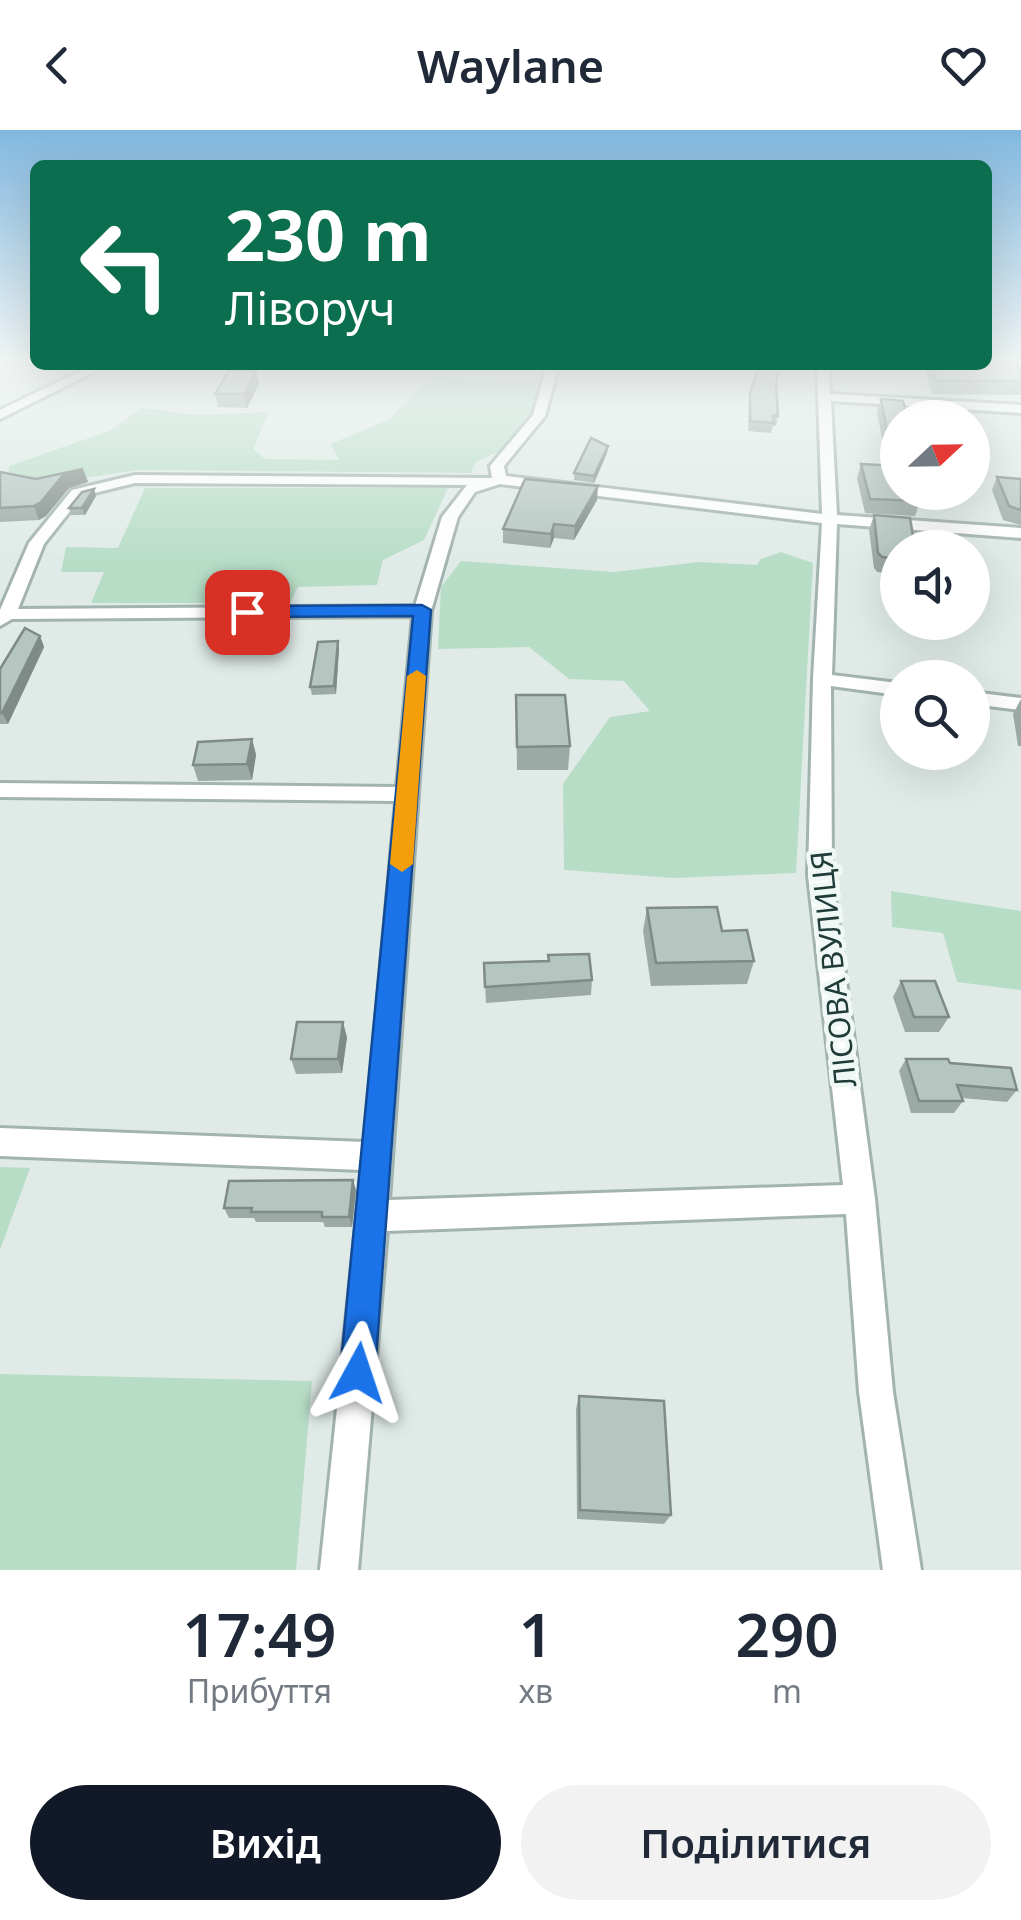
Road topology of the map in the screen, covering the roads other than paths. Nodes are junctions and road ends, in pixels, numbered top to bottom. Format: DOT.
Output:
graph roads {
  1 [pos="530,427"];
  2 [pos="824,427"];
  3 [pos="494,480"];
  4 [pos="830,519"];
  5 [pos="1021,533"];
  6 [pos="422,610"];
  7 [pos="4,618"];
  8 [pos="822,679"];
  9 [pos="880,686"];
  10 [pos="990,700"];
  11 [pos="1021,704"];
  12 [pos="0,790"];
  13 [pos="407,794"];
  14 [pos="0,1142"];
  15 [pos="378,1157"];
  16 [pos="860,1199"];
  17 [pos="372,1216"];
  18 [pos="339,1570"];
  19 [pos="902,1570"];
  1 -- 3 [label="street"];
  2 -- 4 [label="street, ЛІСОВА ВУЛИЦЯ"];
  3 -- 4 [label="street"];
  3 -- 6 [label="street"];
  3 -- 7 [label="street"];
  4 -- 5 [label="street"];
  4 -- 8 [label="street, ЛІСОВА ВУЛИЦЯ"];
  6 -- 7 [label="street"];
  6 -- 13 [label="street"];
  8 -- 9 [label="street"];
  8 -- 16 [label="street, ЛІСОВА ВУЛИЦЯ"];
  10 -- 11 [label="street"];
  12 -- 13 [label="street"];
  13 -- 15 [label="street"];
  14 -- 15 [label="street"];
  15 -- 17 [label="street"];
  16 -- 17 [label="street"];
  16 -- 19 [label="street, ЛІСОВА ВУЛИЦЯ"];
  17 -- 18 [label="street"];
}
